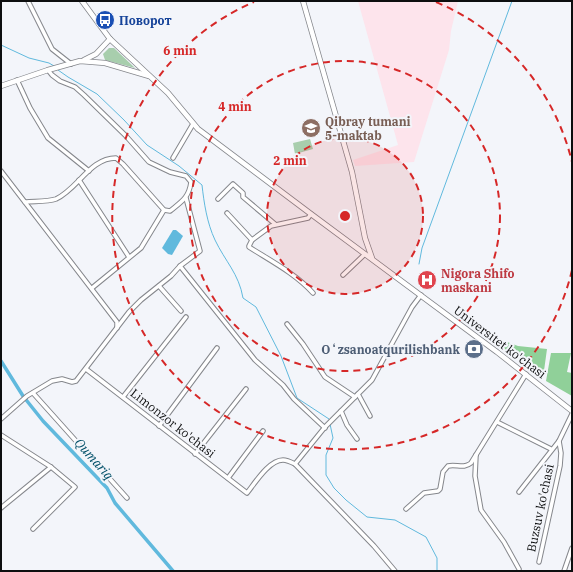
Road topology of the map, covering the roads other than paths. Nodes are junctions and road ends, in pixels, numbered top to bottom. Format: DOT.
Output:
graph roads {
  1 [pos="28,1"];
  2 [pos="82,1"];
  3 [pos="303,1"];
  4 [pos="110,40"];
  5 [pos="80,61"];
  6 [pos="71,64"];
  7 [pos="51,70"];
  8 [pos="150,77"];
  9 [pos="17,80"];
  10 [pos="1,86"];
  11 [pos="193,124"];
  12 [pos="173,158"];
  13 [pos="1,171"];
  14 [pos="88,171"];
  15 [pos="80,180"];
  16 [pos="186,198"];
  17 [pos="218,199"];
  18 [pos="25,202"];
  19 [pos="164,210"];
  20 [pos="227,212"];
  21 [pos="311,214"];
  22 [pos="275,224"];
  23 [pos="365,238"];
  24 [pos="252,240"];
  25 [pos="358,248"];
  26 [pos="365,254"];
  27 [pos="129,257"];
  28 [pos="372,258"];
  29 [pos="180,266"];
  30 [pos="343,275"];
  31 [pos="159,286"];
  32 [pos="92,288"];
  33 [pos="313,293"];
  34 [pos="421,295"];
  35 [pos="181,312"];
  36 [pos="186,317"];
  37 [pos="287,324"];
  38 [pos="117,329"];
  39 [pos="217,348"];
  40 [pos="86,369"];
  41 [pos="526,374"];
  42 [pos="246,389"];
  43 [pos="33,393"];
  44 [pos="357,395"];
  45 [pos="123,397"];
  46 [pos="341,411"];
  47 [pos="572,412"];
  48 [pos="370,416"];
  49 [pos="1,419"];
  50 [pos="497,422"];
  51 [pos="159,426"];
  52 [pos="325,427"];
  53 [pos="264,431"];
  54 [pos="1,435"];
  55 [pos="357,439"];
  56 [pos="559,440"];
  57 [pos="551,450"];
  58 [pos="476,453"];
  59 [pos="195,454"];
  60 [pos="295,464"];
  61 [pos="51,467"];
  62 [pos="228,478"];
  63 [pos="519,492"];
  64 [pos="127,498"];
  65 [pos="1,508"];
  66 [pos="406,509"];
  67 [pos="33,530"];
  68 [pos="572,548"];
  69 [pos="539,562"];
  70 [pos="519,569"];
  71 [pos="395,571"];
  72 [pos="564,571"];
  1 -- 6 [label="street"];
  2 -- 4 [label="main road, Universitet ko'chasi"];
  3 -- 23 [label="main road"];
  4 -- 5 [label="main road"];
  4 -- 8 [label="main road, Universitet ko'chasi"];
  5 -- 6 [label="main road"];
  5 -- 8 [label="main road"];
  6 -- 7 [label="main road"];
  7 -- 9 [label="main road"];
  7 -- 16 [label="street"];
  8 -- 11 [label="main road, Universitet ko'chasi"];
  9 -- 10 [label="main road"];
  9 -- 14 [label="street"];
  11 -- 12 [label="street"];
  11 -- 21 [label="main road, Universitet ko'chasi"];
  13 -- 18 [label="street"];
  14 -- 15 [label="street"];
  14 -- 19 [label="street"];
  15 -- 18 [label="street"];
  15 -- 27 [label="street"];
  16 -- 19 [label="street"];
  16 -- 29 [label="street"];
  17 -- 22 [label="street"];
  18 -- 32 [label="street"];
  19 -- 27 [label="street"];
  20 -- 24 [label="street"];
  21 -- 22 [label="street"];
  21 -- 25 [label="main road, Universitet ko'chasi"];
  22 -- 24 [label="street"];
  23 -- 25 [label="main road"];
  23 -- 28 [label="main road"];
  24 -- 33 [label="street"];
  25 -- 26 [label="main road, Universitet ko'chasi"];
  26 -- 28 [label="main road, Universitet ko'chasi"];
  26 -- 30 [label="street"];
  27 -- 32 [label="street"];
  28 -- 34 [label="main road, Universitet ko'chasi"];
  29 -- 31 [label="street"];
  29 -- 52 [label="street"];
  31 -- 35 [label="street"];
  31 -- 38 [label="street"];
  32 -- 38 [label="street"];
  34 -- 41 [label="main road, Universitet ko'chasi"];
  34 -- 44 [label="street"];
  36 -- 45 [label="street"];
  37 -- 44 [label="street"];
  38 -- 40 [label="street"];
  39 -- 51 [label="street"];
  40 -- 43 [label="street"];
  40 -- 45 [label="street, Limonzor ko'chasi"];
  41 -- 47 [label="main road, Universitet ko'chasi"];
  41 -- 50 [label="street"];
  42 -- 59 [label="street"];
  43 -- 49 [label="street"];
  43 -- 64 [label="street"];
  44 -- 46 [label="street"];
  44 -- 48 [label="street"];
  45 -- 51 [label="street, Limonzor ko'chasi"];
  46 -- 52 [label="street"];
  46 -- 55 [label="street"];
  47 -- 56 [label="street"];
  50 -- 57 [label="street"];
  50 -- 58 [label="street"];
  51 -- 59 [label="street, Limonzor ko'chasi"];
  52 -- 60 [label="street"];
  53 -- 62 [label="street"];
  54 -- 61 [label="street"];
  56 -- 57 [label="street"];
  56 -- 69 [label="street, Buzsuv ko'chasi"];
  57 -- 63 [label="street"];
  58 -- 66 [label="street"];
  58 -- 70 [label="street"];
  59 -- 62 [label="street, Limonzor ko'chasi"];
  60 -- 62 [label="street, Limonzor ko'chasi"];
  60 -- 71 [label="street"];
  61 -- 65 [label="street"];
  61 -- 67 [label="street"];
  68 -- 72 [label="street"];
}
